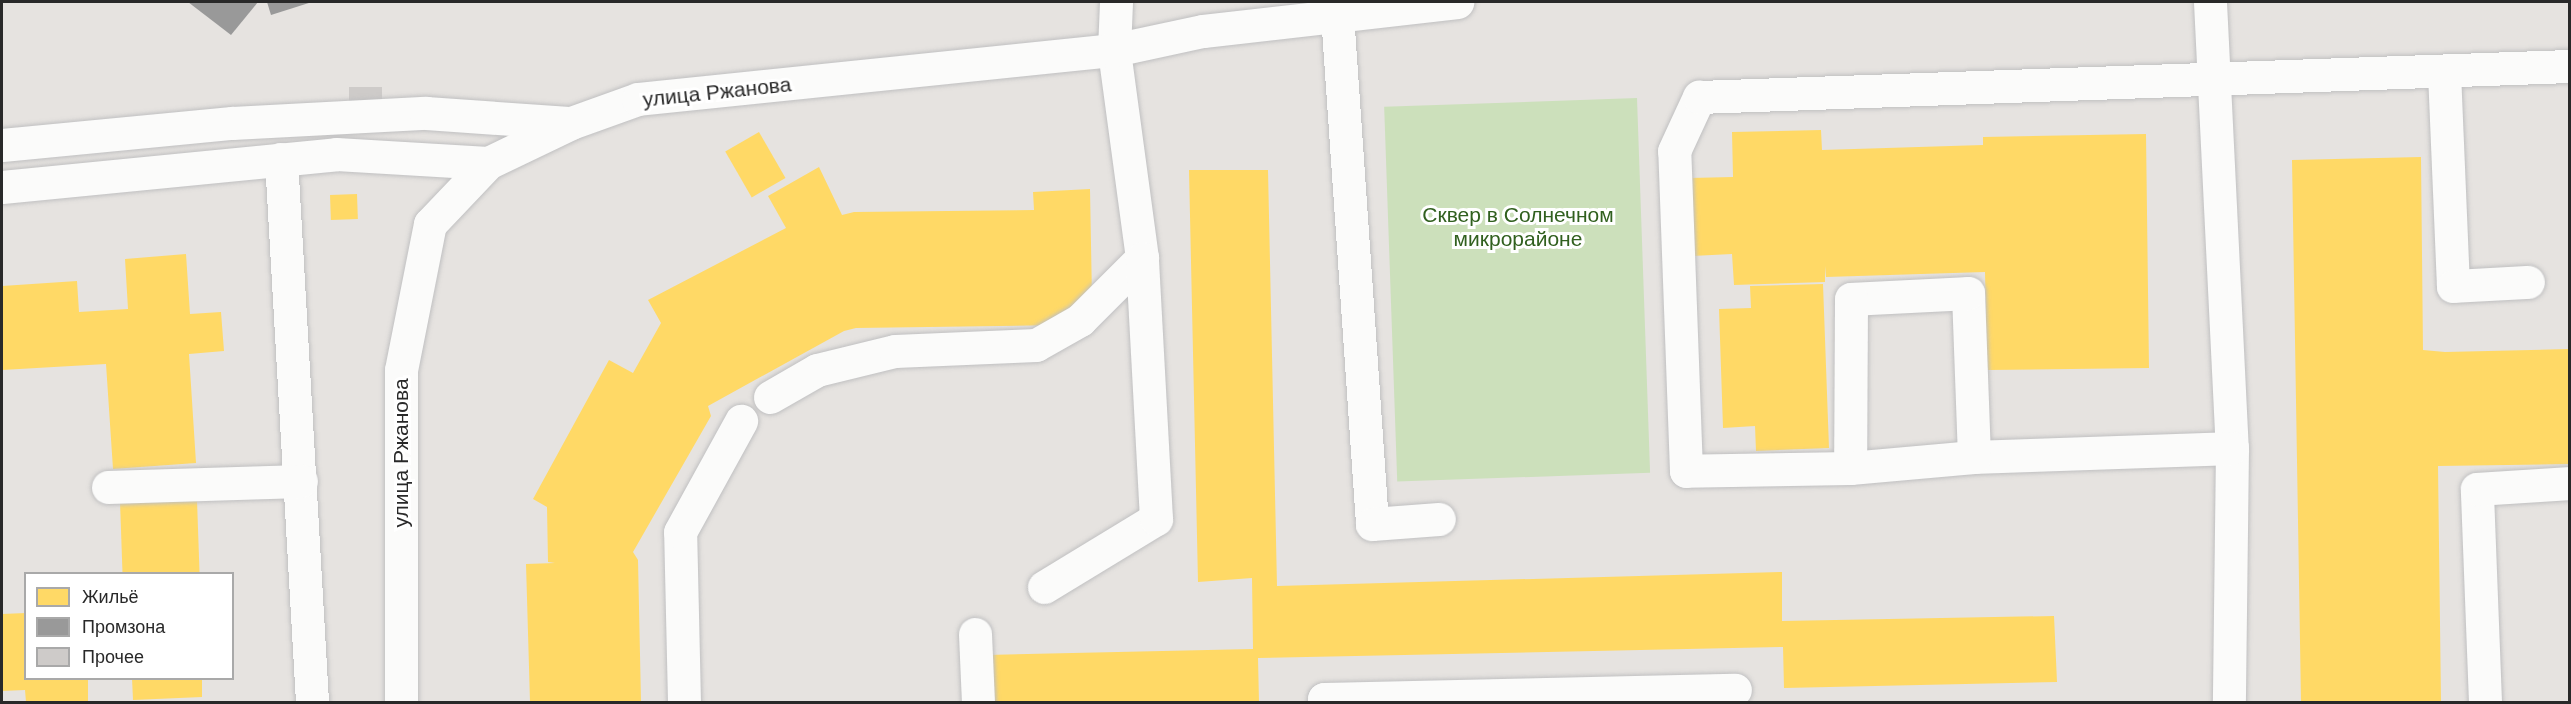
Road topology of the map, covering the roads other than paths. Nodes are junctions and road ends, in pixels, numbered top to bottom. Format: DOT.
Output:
graph roads {
  1 [pos="1116,2"];
  2 [pos="1246,2"];
  3 [pos="1457,2"];
  4 [pos="2210,2"];
  5 [pos="1337,14"];
  6 [pos="1298,19"];
  7 [pos="1114,50"];
  8 [pos="2570,66"];
  9 [pos="2444,72"];
  10 [pos="2214,80"];
  11 [pos="571,123"];
  12 [pos="2,145"];
  13 [pos="281,159"];
  14 [pos="488,163"];
  15 [pos="2,187"];
  16 [pos="1142,258"];
  17 [pos="2528,282"];
  18 [pos="770,397"];
  19 [pos="741,421"];
  20 [pos="2232,448"];
  21 [pos="1974,457"];
  22 [pos="1850,468"];
  23 [pos="301,482"];
  24 [pos="2570,483"];
  25 [pos="108,487"];
  26 [pos="1439,519"];
  27 [pos="1044,587"];
  28 [pos="975,634"];
  29 [pos="1736,690"];
  30 [pos="312,702"];
  31 [pos="401,702"];
  32 [pos="684,702"];
  33 [pos="978,702"];
  34 [pos="1324,702"];
  35 [pos="2229,702"];
  36 [pos="2485,702"];
  1 -- 7 [label="street"];
  2 -- 6 [label="street"];
  3 -- 5 [label="street, улица Ржанова"];
  4 -- 10 [label="street"];
  5 -- 6 [label="street, улица Ржанова"];
  5 -- 26 [label="street"];
  6 -- 7 [label="street, улица Ржанова"];
  7 -- 11 [label="street, улица Ржанова"];
  7 -- 16 [label="street"];
  8 -- 9 [label="street"];
  9 -- 10 [label="street"];
  9 -- 17 [label="street"];
  10 -- 20 [label="street"];
  10 -- 22 [label="street"];
  11 -- 12 [label="street"];
  11 -- 14 [label="street, улица Ржанова"];
  13 -- 14 [label="street"];
  13 -- 15 [label="street"];
  13 -- 23 [label="street"];
  14 -- 31 [label="street, улица Ржанова"];
  16 -- 18 [label="street"];
  16 -- 27 [label="street"];
  19 -- 32 [label="street"];
  20 -- 21 [label="street"];
  20 -- 35 [label="street"];
  21 -- 22 [label="street"];
  21 -- 22 [label="street"];
  23 -- 25 [label="street"];
  23 -- 30 [label="street"];
  24 -- 36 [label="street"];
  28 -- 33 [label="street"];
  29 -- 34 [label="street"];
}
